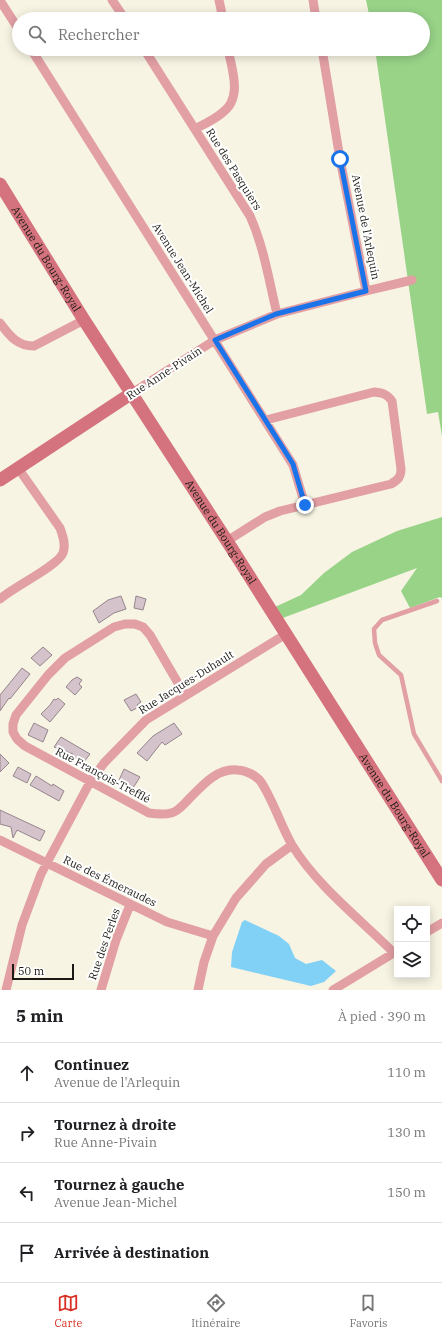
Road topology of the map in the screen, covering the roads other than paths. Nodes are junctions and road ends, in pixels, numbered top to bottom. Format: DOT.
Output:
graph roads {
  1 [pos="112,0"];
  2 [pos="220,0"];
  3 [pos="313,0"];
  4 [pos="2,2"];
  5 [pos="120,12"];
  6 [pos="222,12"];
  7 [pos="315,12"];
  8 [pos="12,18"];
  9 [pos="35,56"];
  10 [pos="148,56"];
  11 [pos="229,56"];
  12 [pos="323,56"];
  13 [pos="195,129"];
  14 [pos="0,184"];
  15 [pos="412,280"];
  16 [pos="366,291"];
  17 [pos="276,314"];
  18 [pos="84,320"];
  19 [pos="0,322"];
  20 [pos="215,340"];
  21 [pos="132,393"];
  22 [pos="266,420"];
  23 [pos="18,468"];
  24 [pos="0,480"];
  25 [pos="305,505"];
  26 [pos="227,541"];
  27 [pos="0,599"];
  28 [pos="437,601"];
  29 [pos="286,634"];
  30 [pos="185,695"];
  31 [pos="442,780"];
  32 [pos="90,782"];
  33 [pos="0,840"];
  34 [pos="292,845"];
  35 [pos="48,863"];
  36 [pos="442,880"];
  37 [pos="130,905"];
  38 [pos="442,923"];
  39 [pos="430,930"];
  40 [pos="212,936"];
  41 [pos="394,950"];
  42 [pos="394,953"];
  43 [pos="6,990"];
  44 [pos="101,990"];
  45 [pos="198,990"];
  46 [pos="333,990"];
  1 -- 5 [label="street"];
  2 -- 6 [label="street"];
  3 -- 7 [label="street"];
  4 -- 8 [label="street"];
  9 -- 20 [label="street, Avenue Jean-Michel"];
  10 -- 13 [label="street, Rue des Pasquiers"];
  11 -- 13 [label="street"];
  12 -- 16 [label="street, Avenue de l'Arlequin"];
  13 -- 17 [label="street, Rue des Pasquiers"];
  14 -- 18 [label="street, Avenue du Bourg-Royal"];
  15 -- 16 [label="street, Rue Anne-Pivain"];
  16 -- 17 [label="street, Rue Anne-Pivain"];
  17 -- 20 [label="street, Rue Anne-Pivain"];
  18 -- 19 [label="street"];
  18 -- 21 [label="street, Avenue du Bourg-Royal"];
  20 -- 21 [label="street, Rue Anne-Pivain"];
  20 -- 22 [label="street, Avenue Jean-Michel"];
  21 -- 23 [label="street, Rue Anne-Pivain"];
  21 -- 26 [label="street, Avenue du Bourg-Royal"];
  22 -- 25 [label="street, Avenue Jean-Michel"];
  22 -- 25 [label="street"];
  23 -- 24 [label="street, Rue Anne-Pivain"];
  23 -- 27 [label="street"];
  25 -- 26 [label="street"];
  26 -- 29 [label="street, Avenue du Bourg-Royal"];
  28 -- 31 [label="lane"];
  29 -- 30 [label="street, Rue Jacques-Duhault"];
  29 -- 36 [label="street, Avenue du Bourg-Royal"];
  30 -- 32 [label="street, Rue Jacques-Duhault"];
  30 -- 32 [label="street, Rue François-Trefflé"];
  32 -- 34 [label="street, Rue François-Trefflé"];
  32 -- 35 [label="street, Rue Jacques-Duhault"];
  33 -- 35 [label="street, Rue des Émeraudes"];
  34 -- 40 [label="street"];
  34 -- 41 [label="street, Rue François-Trefflé"];
  35 -- 37 [label="street, Rue des Émeraudes"];
  35 -- 43 [label="street, Rue Jacques-Duhault"];
  37 -- 40 [label="street, Rue des Émeraudes"];
  37 -- 44 [label="street, Rue des Perles"];
  38 -- 39 [label="street"];
  40 -- 45 [label="street"];
  42 -- 46 [label="street"];
}
